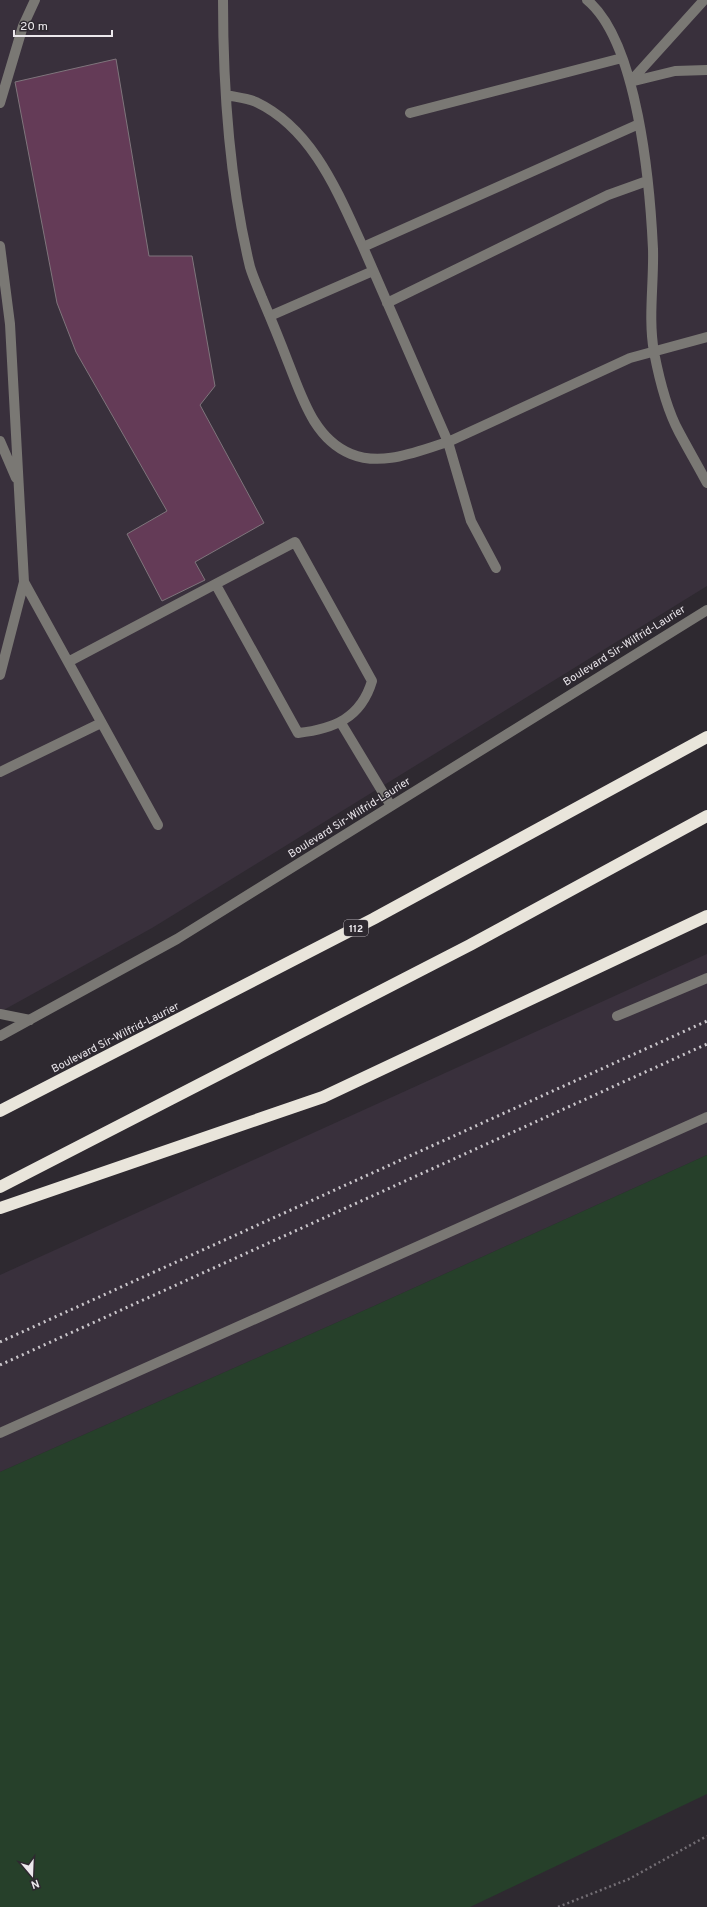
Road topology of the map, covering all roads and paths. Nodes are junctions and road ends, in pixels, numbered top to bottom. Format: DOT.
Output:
graph roads {
  1 [pos="35,0"];
  2 [pos="223,0"];
  3 [pos="587,0"];
  4 [pos="704,0"];
  5 [pos="622,58"];
  6 [pos="707,70"];
  7 [pos="630,82"];
  8 [pos="226,95"];
  9 [pos="0,103"];
  10 [pos="410,114"];
  11 [pos="639,124"];
  12 [pos="647,181"];
  13 [pos="0,246"];
  14 [pos="363,247"];
  15 [pos="373,271"];
  16 [pos="387,302"];
  17 [pos="270,316"];
  18 [pos="707,337"];
  19 [pos="654,351"];
  20 [pos="0,441"];
  21 [pos="448,442"];
  22 [pos="707,482"];
  23 [pos="18,484"];
  24 [pos="496,568"];
  25 [pos="24,582"];
  26 [pos="216,585"];
  27 [pos="707,610"];
  28 [pos="68,662"];
  29 [pos="0,675"];
  30 [pos="101,723"];
  31 [pos="341,723"];
  32 [pos="707,737"];
  33 [pos="0,772"];
  34 [pos="391,806"];
  35 [pos="707,816"];
  36 [pos="158,825"];
  37 [pos="707,916"];
  38 [pos="707,978"];
  39 [pos="0,1014"];
  40 [pos="616,1016"];
  41 [pos="30,1020"];
  42 [pos="0,1036"];
  43 [pos="0,1111"];
  44 [pos="707,1118"];
  45 [pos="0,1187"];
  46 [pos="0,1208"];
  47 [pos="0,1433"];
  48 [pos="707,1836"];
  49 [pos="558,1907"];
  1 -- 9 [label="street"];
  2 -- 8 [label="street"];
  3 -- 5 [label="street"];
  4 -- 7 [label="street"];
  5 -- 7 [label="street"];
  5 -- 10 [label="street"];
  6 -- 7 [label="street"];
  7 -- 11 [label="street"];
  8 -- 14 [label="street"];
  8 -- 17 [label="street"];
  11 -- 12 [label="street"];
  11 -- 14 [label="street"];
  12 -- 16 [label="street"];
  12 -- 19 [label="street"];
  13 -- 23 [label="street"];
  14 -- 15 [label="street"];
  15 -- 16 [label="street"];
  15 -- 17 [label="street"];
  16 -- 21 [label="street"];
  17 -- 21 [label="street"];
  18 -- 19 [label="street"];
  19 -- 21 [label="street"];
  19 -- 22 [label="street"];
  20 -- 23 [label="street"];
  21 -- 24 [label="street"];
  23 -- 25 [label="street"];
  25 -- 28 [label="street"];
  25 -- 29 [label="street"];
  26 -- 28 [label="street"];
  26 -- 31 [label="street"];
  26 -- 31 [label="street"];
  27 -- 34 [label="street, Boulevard Sir-Wilfrid-Laurier"];
  28 -- 30 [label="street"];
  30 -- 33 [label="street"];
  30 -- 36 [label="street"];
  31 -- 34 [label="street"];
  32 -- 43 [label="highway, Boulevard Sir-Wilfrid-Laurier / 112"];
  34 -- 41 [label="street, Boulevard Sir-Wilfrid-Laurier"];
  35 -- 45 [label="highway"];
  37 -- 46 [label="highway"];
  38 -- 40 [label="street"];
  39 -- 41 [label="street"];
  41 -- 42 [label="street, Boulevard Sir-Wilfrid-Laurier"];
  44 -- 47 [label="street"];
  48 -- 49 [label="path"];
}
